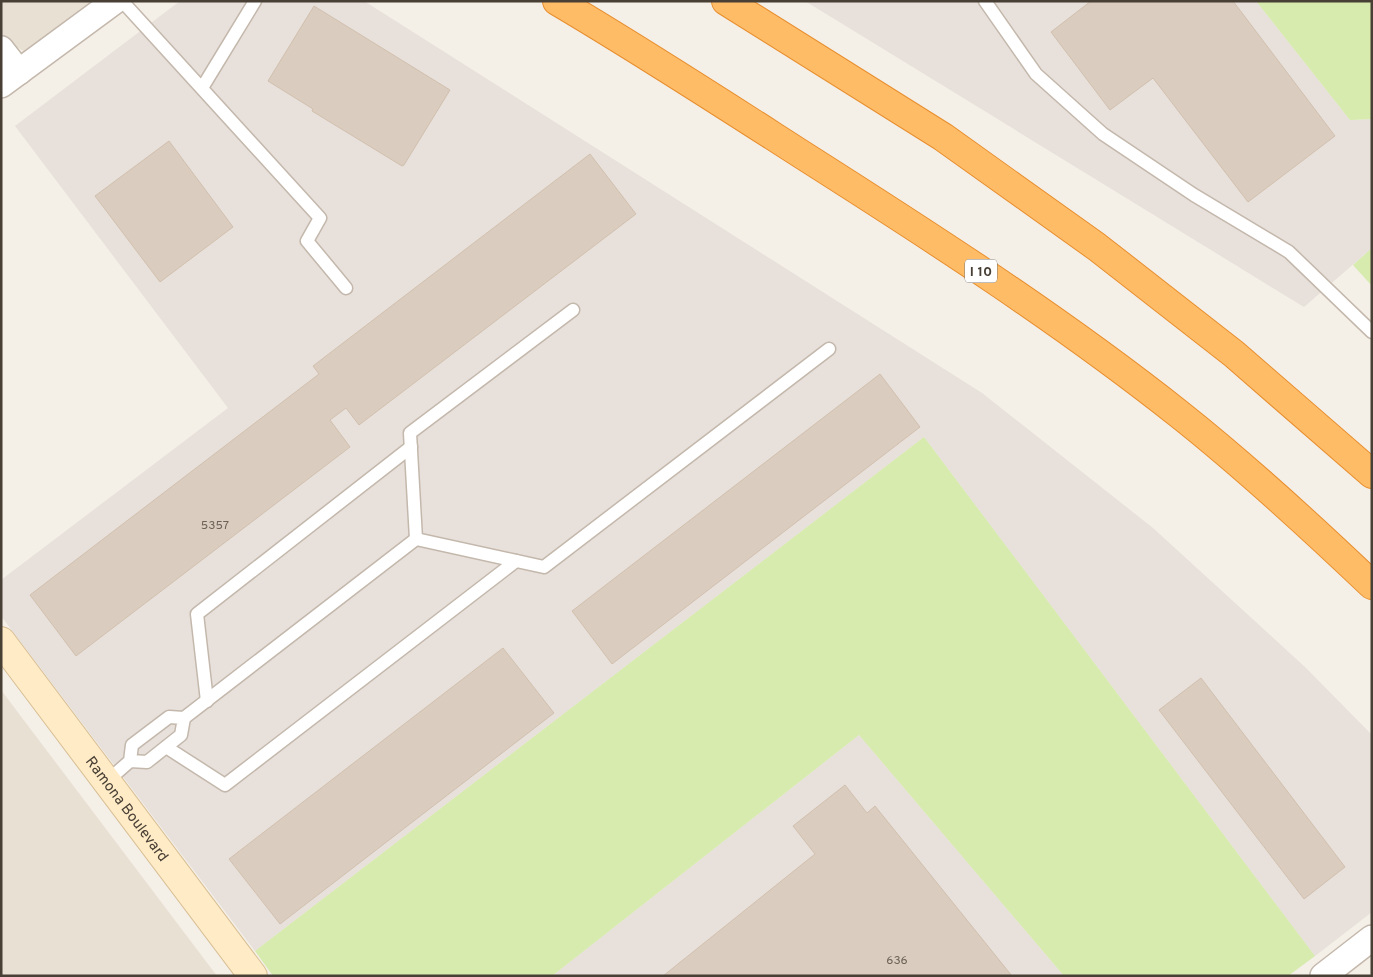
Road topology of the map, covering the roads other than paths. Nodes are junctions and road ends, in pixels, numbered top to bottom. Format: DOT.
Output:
graph roads {
  1 [pos="115,1"];
  2 [pos="122,1"];
  3 [pos="255,1"];
  4 [pos="557,1"];
  5 [pos="726,1"];
  6 [pos="985,1"];
  7 [pos="1,49"];
  8 [pos="10,79"];
  9 [pos="202,88"];
  10 [pos="346,288"];
  11 [pos="572,310"];
  12 [pos="1372,332"];
  13 [pos="829,349"];
  14 [pos="411,447"];
  15 [pos="1372,474"];
  16 [pos="416,539"];
  17 [pos="516,561"];
  18 [pos="1372,585"];
  19 [pos="1,641"];
  20 [pos="206,701"];
  21 [pos="184,718"];
  22 [pos="166,747"];
  23 [pos="130,762"];
  24 [pos="106,782"];
  25 [pos="1372,938"];
  26 [pos="253,976"];
  27 [pos="1324,976"];
  1 -- 8 [label="street"];
  2 -- 9 [label="lane"];
  3 -- 9 [label="lane"];
  4 -- 18 [label="highway, I 10"];
  5 -- 15 [label="highway"];
  6 -- 12 [label="lane"];
  7 -- 8 [label="street"];
  9 -- 10 [label="lane"];
  11 -- 14 [label="lane"];
  13 -- 17 [label="lane"];
  14 -- 16 [label="lane"];
  14 -- 20 [label="lane"];
  16 -- 17 [label="lane"];
  16 -- 20 [label="lane"];
  17 -- 22 [label="lane"];
  19 -- 24 [label="street, Ramona Boulevard"];
  20 -- 21 [label="lane"];
  21 -- 22 [label="lane"];
  21 -- 23 [label="lane"];
  22 -- 23 [label="lane"];
  23 -- 24 [label="lane"];
  24 -- 26 [label="street, Ramona Boulevard"];
  25 -- 27 [label="street"];
}
